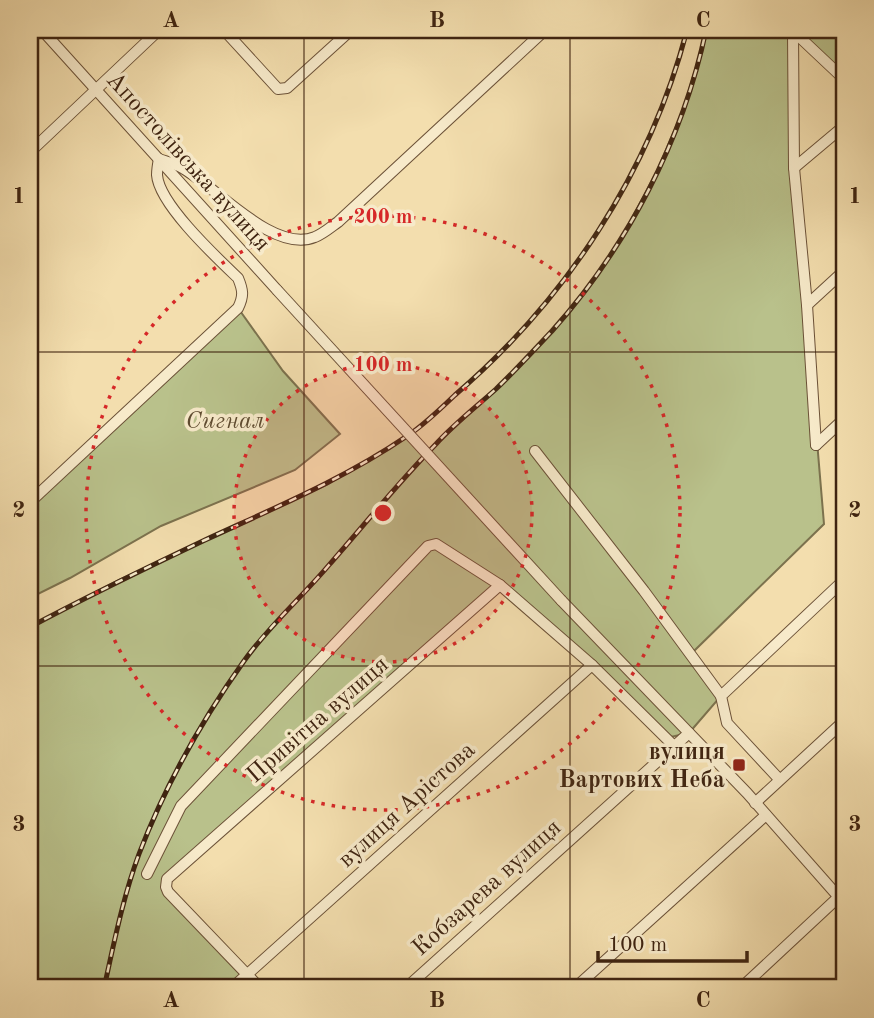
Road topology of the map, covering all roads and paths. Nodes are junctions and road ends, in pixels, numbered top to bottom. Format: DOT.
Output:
graph roads {
  1 [pos="42,30"];
  2 [pos="159,30"];
  3 [pos="223,30"];
  4 [pos="351,30"];
  5 [pos="545,30"];
  6 [pos="792,31"];
  7 [pos="844,79"];
  8 [pos="97,90"];
  9 [pos="844,126"];
  10 [pos="30,152"];
  11 [pos="159,159"];
  12 [pos="794,168"];
  13 [pos="844,271"];
  14 [pos="807,305"];
  15 [pos="844,419"];
  16 [pos="535,451"];
  17 [pos="30,502"];
  18 [pos="844,580"];
  19 [pos="500,585"];
  20 [pos="592,665"];
  21 [pos="721,701"];
  22 [pos="844,721"];
  23 [pos="689,733"];
  24 [pos="674,746"];
  25 [pos="779,779"];
  26 [pos="755,803"];
  27 [pos="766,815"];
  28 [pos="147,874"];
  29 [pos="842,898"];
  30 [pos="247,974"];
  31 [pos="232,988"];
  32 [pos="260,988"];
  33 [pos="406,988"];
  34 [pos="576,988"];
  35 [pos="741,988"];
  1 -- 8 [label="street, Апостолівська вулиця"];
  2 -- 8 [label="street"];
  3 -- 4 [label="street"];
  5 -- 11 [label="street"];
  6 -- 7 [label="street"];
  6 -- 12 [label="street"];
  8 -- 10 [label="street"];
  8 -- 11 [label="street, Апостолівська вулиця"];
  9 -- 12 [label="street"];
  11 -- 17 [label="street"];
  11 -- 23 [label="street, Апостолівська вулиця, bridge"];
  12 -- 14 [label="street"];
  13 -- 14 [label="street"];
  14 -- 15 [label="street"];
  16 -- 21 [label="street"];
  18 -- 21 [label="street"];
  19 -- 20 [label="street"];
  19 -- 28 [label="street"];
  19 -- 30 [label="street, Привітна вулиця"];
  20 -- 24 [label="street"];
  20 -- 30 [label="street, вулиця Арістова"];
  21 -- 25 [label="street"];
  22 -- 25 [label="street"];
  23 -- 24 [label="street, Кобзарева вулиця"];
  23 -- 26 [label="street"];
  24 -- 33 [label="street, Кобзарева вулиця"];
  25 -- 26 [label="street"];
  26 -- 27 [label="street"];
  27 -- 29 [label="street"];
  27 -- 34 [label="street"];
  29 -- 35 [label="street"];
  30 -- 31 [label="street, вулиця Арістова"];
  30 -- 32 [label="street"];
}
